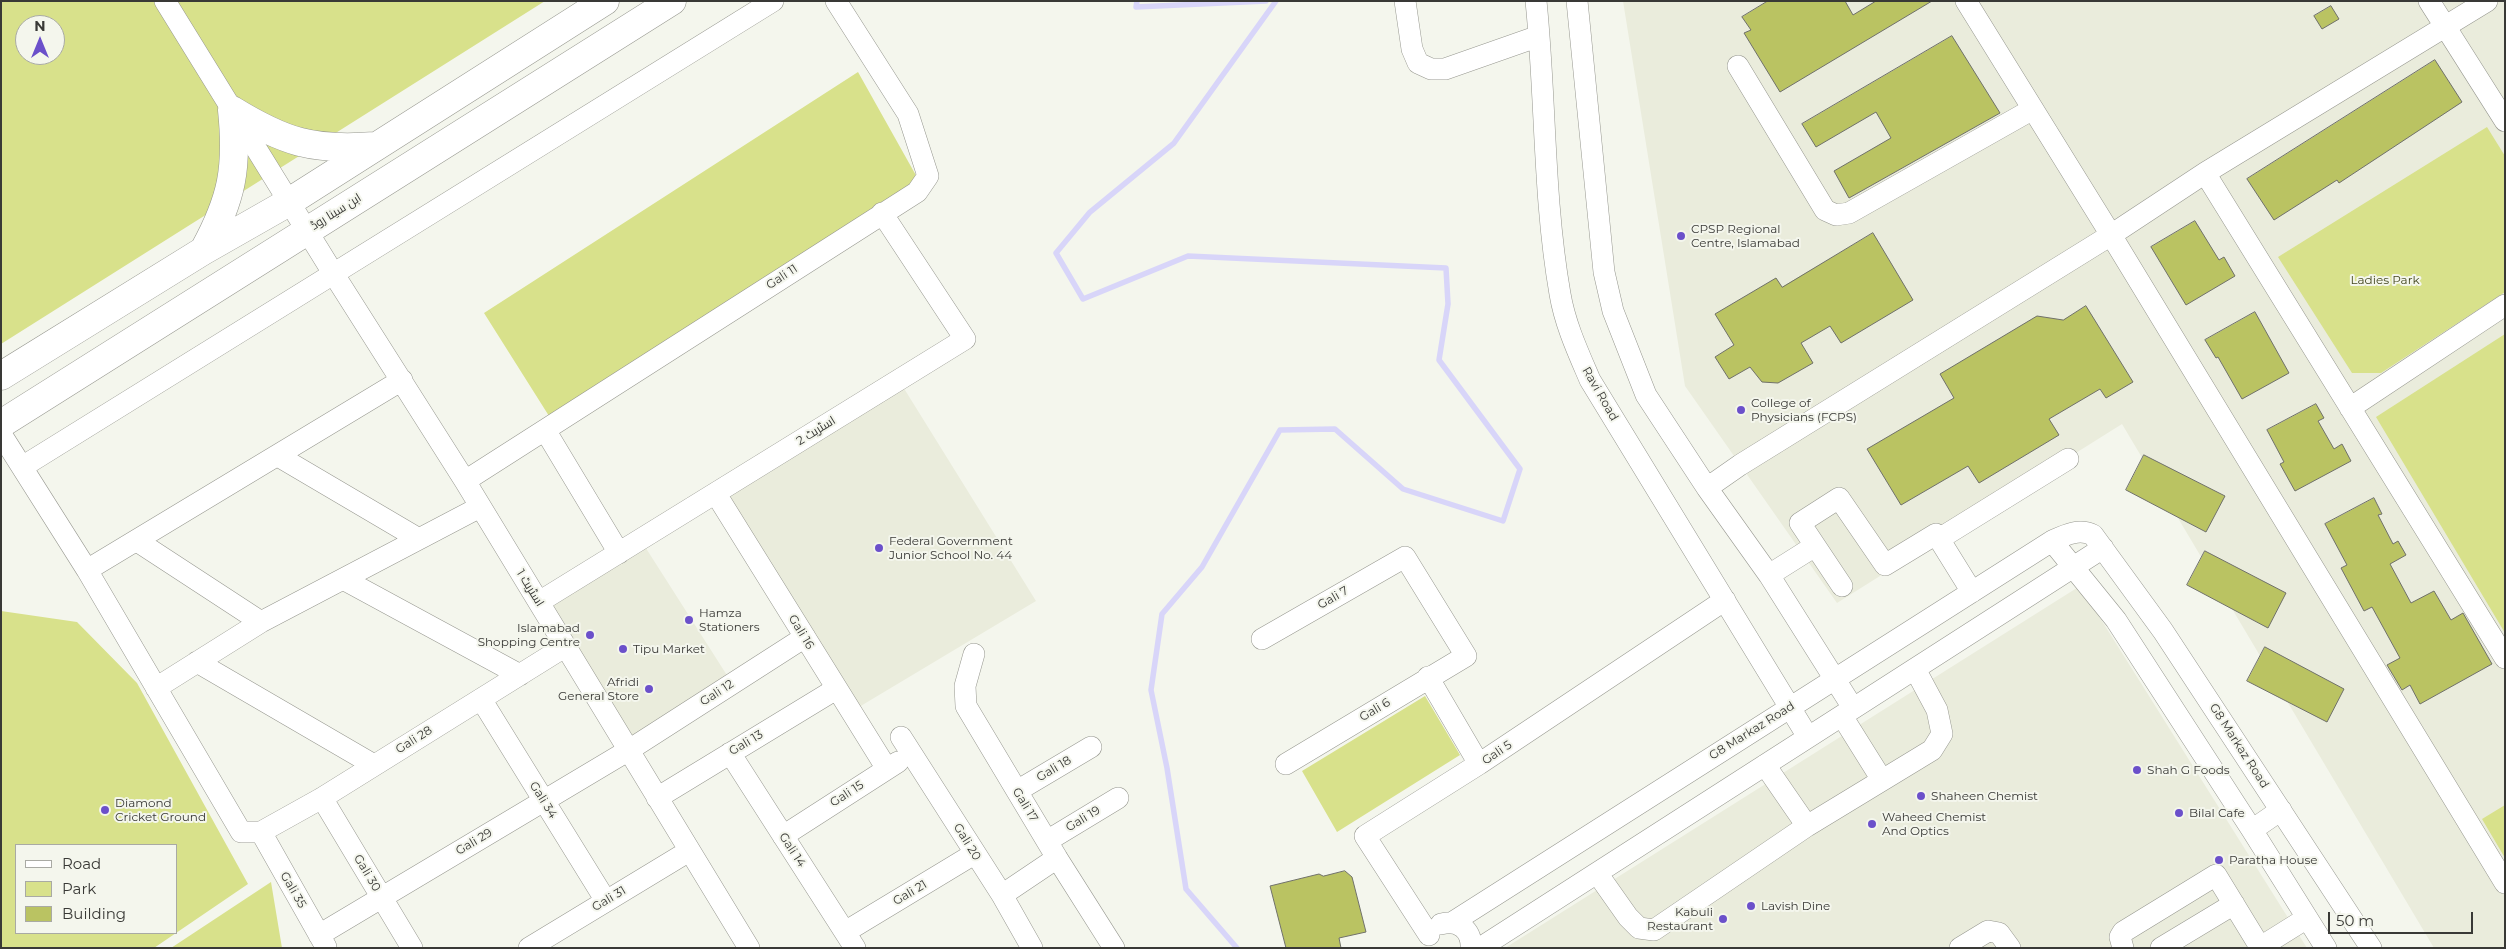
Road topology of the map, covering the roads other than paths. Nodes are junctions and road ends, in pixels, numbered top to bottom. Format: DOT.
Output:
graph roads {
  1 [pos="164,1"];
  2 [pos="605,1"];
  3 [pos="672,1"];
  4 [pos="773,1"];
  5 [pos="836,1"];
  6 [pos="1404,1"];
  7 [pos="1536,1"];
  8 [pos="1577,1"];
  9 [pos="1966,1"];
  10 [pos="2428,1"];
  11 [pos="2487,1"];
  12 [pos="2445,28"];
  13 [pos="1539,36"];
  14 [pos="1738,66"];
  15 [pos="2034,109"];
  16 [pos="232,110"];
  17 [pos="2505,121"];
  18 [pos="378,146"];
  19 [pos="2205,173"];
  20 [pos="289,202"];
  21 [pos="882,213"];
  22 [pos="306,231"];
  23 [pos="2111,235"];
  24 [pos="203,251"];
  25 [pos="333,273"];
  26 [pos="2505,305"];
  27 [pos="1,376"];
  28 [pos="402,380"];
  29 [pos="2350,408"];
  30 [pos="1,424"];
  31 [pos="545,430"];
  32 [pos="1,434"];
  33 [pos="278,456"];
  34 [pos="2068,459"];
  35 [pos="22,466"];
  36 [pos="465,481"];
  37 [pos="1707,488"];
  38 [pos="716,494"];
  39 [pos="480,507"];
  40 [pos="419,539"];
  41 [pos="1939,540"];
  42 [pos="136,541"];
  43 [pos="2052,541"];
  44 [pos="1815,546"];
  45 [pos="2103,548"];
  46 [pos="619,553"];
  47 [pos="2074,566"];
  48 [pos="87,570"];
  49 [pos="1769,576"];
  50 [pos="343,579"];
  51 [pos="1842,586"];
  52 [pos="1972,592"];
  53 [pos="1724,600"];
  54 [pos="539,602"];
  55 [pos="262,622"];
  56 [pos="805,637"];
  57 [pos="1262,639"];
  58 [pos="566,646"];
  59 [pos="974,654"];
  60 [pos="1466,656"];
  61 [pos="2505,658"];
  62 [pos="197,662"];
  63 [pos="1915,669"];
  64 [pos="520,675"];
  65 [pos="1428,677"];
  66 [pos="1836,679"];
  67 [pos="156,688"];
  68 [pos="836,689"];
  69 [pos="481,699"];
  70 [pos="1789,707"];
  71 [pos="1848,712"];
  72 [pos="1808,738"];
  73 [pos="906,745"];
  74 [pos="1091,747"];
  75 [pos="629,750"];
  76 [pos="730,753"];
  77 [pos="1286,764"];
  78 [pos="1479,764"];
  79 [pos="374,765"];
  80 [pos="1765,765"];
  81 [pos="887,769"];
  82 [pos="1882,780"];
  83 [pos="1017,791"];
  84 [pos="322,798"];
  85 [pos="657,798"];
  86 [pos="1118,798"];
  87 [pos="543,800"];
  88 [pos="2281,810"];
  89 [pos="1807,826"];
  90 [pos="2252,830"];
  91 [pos="261,832"];
  92 [pos="783,836"];
  93 [pos="1052,850"];
  94 [pos="689,851"];
  95 [pos="974,854"];
  96 [pos="1597,873"];
  97 [pos="2505,883"];
  98 [pos="1002,895"];
  99 [pos="382,899"];
  100 [pos="606,901"];
  101 [pos="2234,904"];
  102 [pos="2308,918"];
  103 [pos="1454,922"];
  104 [pos="850,940"];
  105 [pos="323,942"];
  106 [pos="1428,942"];
  107 [pos="2259,947"];
  108 [pos="412,948"];
  109 [pos="529,948"];
  110 [pos="749,948"];
  111 [pos="1032,948"];
  112 [pos="1114,948"];
  113 [pos="1472,948"];
  114 [pos="1480,948"];
  115 [pos="1960,948"];
  116 [pos="2010,948"];
  117 [pos="2123,948"];
  118 [pos="2161,948"];
  119 [pos="2326,948"];
  120 [pos="2371,948"];
  1 -- 16 [label="street, اسٹریٹ 1"];
  2 -- 18 [label="main road"];
  3 -- 22 [label="main road, ابن سینا روڈ"];
  4 -- 25 [label="street"];
  5 -- 21 [label="street, Gali 11"];
  6 -- 13 [label="street"];
  7 -- 13 [label="street, Ravi Road"];
  8 -- 37 [label="street"];
  9 -- 15 [label="street"];
  10 -- 12 [label="street"];
  11 -- 12 [label="street"];
  12 -- 17 [label="street"];
  12 -- 19 [label="street"];
  13 -- 53 [label="street, Ravi Road"];
  14 -- 15 [label="street"];
  15 -- 23 [label="street"];
  16 -- 18 [label="main road"];
  16 -- 20 [label="street, اسٹریٹ 1"];
  16 -- 24 [label="main road"];
  18 -- 20 [label="main road"];
  19 -- 23 [label="street"];
  19 -- 29 [label="street"];
  20 -- 22 [label="street, اسٹریٹ 1"];
  20 -- 24 [label="main road"];
  21 -- 31 [label="street, Gali 11"];
  21 -- 38 [label="street, اسٹریٹ 2"];
  22 -- 25 [label="street, اسٹریٹ 1"];
  22 -- 30 [label="main road, ابن سینا روڈ"];
  23 -- 37 [label="street"];
  23 -- 97 [label="street"];
  24 -- 27 [label="main road"];
  25 -- 28 [label="street, اسٹریٹ 1"];
  25 -- 35 [label="street"];
  26 -- 29 [label="street"];
  28 -- 33 [label="street"];
  28 -- 36 [label="street, اسٹریٹ 1"];
  29 -- 61 [label="street"];
  31 -- 36 [label="street, Gali 11"];
  31 -- 46 [label="street"];
  32 -- 35 [label="street"];
  33 -- 40 [label="street"];
  33 -- 42 [label="street"];
  34 -- 41 [label="street"];
  35 -- 48 [label="street"];
  36 -- 39 [label="street, اسٹریٹ 1"];
  37 -- 49 [label="street"];
  38 -- 46 [label="street, اسٹریٹ 2"];
  38 -- 56 [label="street, Gali 16"];
  39 -- 40 [label="street"];
  39 -- 54 [label="street, اسٹریٹ 1"];
  40 -- 50 [label="street"];
  41 -- 44 [label="street"];
  41 -- 52 [label="street"];
  42 -- 48 [label="street"];
  42 -- 55 [label="street"];
  43 -- 45 [label="street, G8 Markaz Road"];
  43 -- 47 [label="street"];
  43 -- 52 [label="street, G8 Markaz Road"];
  44 -- 49 [label="street"];
  44 -- 51 [label="street"];
  45 -- 47 [label="street"];
  45 -- 88 [label="street, G8 Markaz Road"];
  46 -- 54 [label="street, اسٹریٹ 2"];
  47 -- 63 [label="street"];
  47 -- 90 [label="street"];
  48 -- 67 [label="street"];
  49 -- 66 [label="street"];
  50 -- 55 [label="street"];
  50 -- 64 [label="street"];
  52 -- 66 [label="street, G8 Markaz Road"];
  53 -- 70 [label="street, Ravi Road"];
  53 -- 78 [label="street, Gali 5"];
  54 -- 58 [label="street, اسٹریٹ 1"];
  55 -- 62 [label="street"];
  56 -- 68 [label="street, Gali 16"];
  56 -- 75 [label="street, Gali 12"];
  57 -- 60 [label="street, Gali 7"];
  58 -- 64 [label="street, Gali 28"];
  58 -- 75 [label="street, اسٹریٹ 1"];
  59 -- 83 [label="street, Gali 17"];
  60 -- 65 [label="street, Gali 6"];
  62 -- 67 [label="street"];
  62 -- 79 [label="street"];
  63 -- 71 [label="street"];
  63 -- 82 [label="street"];
  64 -- 69 [label="street, Gali 28"];
  65 -- 77 [label="street, Gali 6"];
  65 -- 78 [label="street"];
  66 -- 70 [label="street, G8 Markaz Road"];
  66 -- 71 [label="street"];
  67 -- 91 [label="street"];
  68 -- 76 [label="street, Gali 13"];
  68 -- 81 [label="street, Gali 16"];
  69 -- 79 [label="street, Gali 28"];
  69 -- 87 [label="street, Gali 34"];
  70 -- 72 [label="street, Ravi Road"];
  70 -- 103 [label="street, G8 Markaz Road"];
  71 -- 72 [label="street"];
  71 -- 82 [label="street"];
  72 -- 80 [label="street"];
  73 -- 81 [label="street, Gali 15"];
  73 -- 95 [label="street, Gali 20"];
  74 -- 83 [label="street, Gali 18"];
  75 -- 85 [label="street, اسٹریٹ 1"];
  75 -- 87 [label="street, Gali 29"];
  76 -- 85 [label="street, Gali 13"];
  76 -- 92 [label="street, Gali 14"];
  78 -- 106 [label="street, Gali 5"];
  79 -- 84 [label="street, Gali 28"];
  80 -- 89 [label="street"];
  80 -- 96 [label="street"];
  81 -- 92 [label="street, Gali 15"];
  82 -- 89 [label="street"];
  83 -- 93 [label="street, Gali 17"];
  84 -- 91 [label="street, Gali 28"];
  84 -- 99 [label="street, Gali 30"];
  85 -- 94 [label="street, اسٹریٹ 1"];
  86 -- 93 [label="street, Gali 19"];
  87 -- 99 [label="street, Gali 29"];
  87 -- 100 [label="street, Gali 34"];
  88 -- 90 [label="street"];
  88 -- 120 [label="street, G8 Markaz Road"];
  89 -- 96 [label="street"];
  90 -- 102 [label="street"];
  91 -- 105 [label="street, Gali 35"];
  92 -- 104 [label="street, Gali 14"];
  93 -- 98 [label="street, Gali 19"];
  93 -- 112 [label="street, Gali 17"];
  94 -- 100 [label="street, Gali 31"];
  94 -- 110 [label="street, اسٹریٹ 1"];
  95 -- 98 [label="street, Gali 20"];
  95 -- 104 [label="street, Gali 21"];
  96 -- 114 [label="street"];
  98 -- 111 [label="street, Gali 20"];
  99 -- 105 [label="street, Gali 29"];
  99 -- 108 [label="street, Gali 30"];
  100 -- 109 [label="street, Gali 31"];
  101 -- 107 [label="street"];
  101 -- 117 [label="street"];
  101 -- 118 [label="street"];
  102 -- 107 [label="street"];
  102 -- 119 [label="street"];
  103 -- 106 [label="street, G8 Markaz Road"];
  103 -- 113 [label="street"];
  115 -- 116 [label="street"];
}
